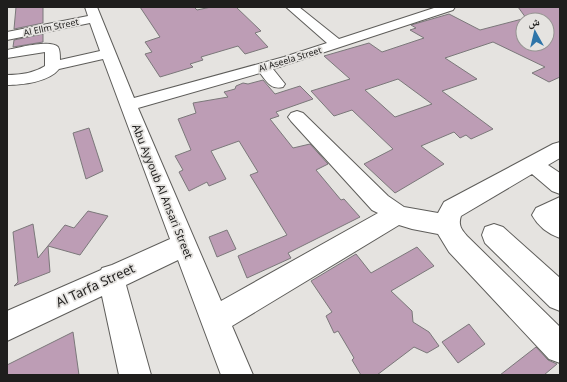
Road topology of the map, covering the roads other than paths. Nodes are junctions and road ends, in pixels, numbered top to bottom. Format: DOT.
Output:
graph roads {
  1 [pos="292,7"];
  2 [pos="449,7"];
  3 [pos="93,13"];
  4 [pos="7,36"];
  5 [pos="337,44"];
  6 [pos="108,53"];
  7 [pos="7,54"];
  8 [pos="53,66"];
  9 [pos="262,67"];
  10 [pos="7,80"];
  11 [pos="277,84"];
  12 [pos="128,105"];
  13 [pos="297,116"];
  14 [pos="560,149"];
  15 [pos="533,164"];
  16 [pos="560,185"];
  17 [pos="560,206"];
  18 [pos="397,214"];
  19 [pos="447,225"];
  20 [pos="560,228"];
  21 [pos="494,235"];
  22 [pos="184,245"];
  23 [pos="111,277"];
  24 [pos="560,297"];
  25 [pos="215,320"];
  26 [pos="7,326"];
  27 [pos="560,348"];
  28 [pos="134,375"];
  29 [pos="237,375"];
  1 -- 5 [label="street"];
  2 -- 5 [label="street, Al Aseela Street"];
  3 -- 4 [label="street, Al Ellm Street"];
  3 -- 6 [label="street, Abu Ayyoub Al Ansari Street"];
  5 -- 9 [label="street, Al Aseela Street"];
  6 -- 8 [label="street"];
  6 -- 12 [label="street, Abu Ayyoub Al Ansari Street"];
  7 -- 8 [label="street"];
  8 -- 10 [label="street"];
  9 -- 11 [label="street"];
  9 -- 12 [label="street, Al Aseela Street"];
  12 -- 22 [label="street, Abu Ayyoub Al Ansari Street"];
  13 -- 18 [label="street"];
  14 -- 15 [label="street"];
  15 -- 16 [label="street"];
  15 -- 19 [label="street"];
  17 -- 20 [label="street"];
  18 -- 19 [label="street"];
  18 -- 25 [label="street"];
  19 -- 27 [label="street"];
  21 -- 24 [label="street"];
  22 -- 23 [label="street, Al Tarfa Street"];
  22 -- 25 [label="street, Abu Ayyoub Al Ansari Street"];
  23 -- 26 [label="street, Al Tarfa Street"];
  23 -- 28 [label="street"];
  25 -- 29 [label="street, Abu Ayyoub Al Ansari Street"];
}
